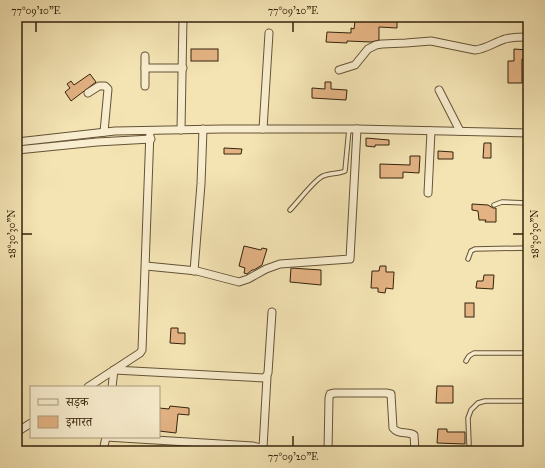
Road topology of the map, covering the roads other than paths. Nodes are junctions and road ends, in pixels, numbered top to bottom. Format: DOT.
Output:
graph roads {
  1 [pos="183,17"];
  2 [pos="454,17"];
  3 [pos="528,18"];
  4 [pos="269,33"];
  5 [pos="528,37"];
  6 [pos="145,56"];
  7 [pos="145,68"];
  8 [pos="183,68"];
  9 [pos="339,70"];
  10 [pos="145,86"];
  11 [pos="439,90"];
  12 [pos="88,93"];
  13 [pos="263,128"];
  14 [pos="349,128"];
  15 [pos="357,128"];
  16 [pos="181,130"];
  17 [pos="202,130"];
  18 [pos="150,131"];
  19 [pos="431,131"];
  20 [pos="104,132"];
  21 [pos="460,132"];
  22 [pos="528,133"];
  23 [pos="151,139"];
  24 [pos="17,142"];
  25 [pos="17,150"];
  26 [pos="428,193"];
  27 [pos="528,203"];
  28 [pos="494,205"];
  29 [pos="290,210"];
  30 [pos="528,248"];
  31 [pos="468,259"];
  32 [pos="146,266"];
  33 [pos="194,271"];
  34 [pos="272,312"];
  35 [pos="528,353"];
  36 [pos="466,361"];
  37 [pos="114,370"];
  38 [pos="267,377"];
  39 [pos="90,386"];
  40 [pos="112,386"];
  41 [pos="528,401"];
  42 [pos="30,424"];
  43 [pos="17,432"];
  44 [pos="106,438"];
  45 [pos="122,438"];
  46 [pos="469,444"];
  47 [pos="263,449"];
  48 [pos="104,451"];
  49 [pos="328,451"];
  50 [pos="415,451"];
  1 -- 8 [label="street"];
  2 -- 3 [label="street"];
  4 -- 13 [label="street"];
  5 -- 9 [label="street"];
  6 -- 7 [label="street"];
  7 -- 8 [label="street"];
  7 -- 10 [label="street"];
  8 -- 16 [label="street"];
  11 -- 21 [label="street"];
  12 -- 20 [label="street"];
  13 -- 14 [label="street"];
  13 -- 17 [label="street"];
  14 -- 15 [label="street"];
  14 -- 29 [label="lane"];
  15 -- 19 [label="street"];
  15 -- 33 [label="street"];
  16 -- 17 [label="street"];
  16 -- 18 [label="street"];
  17 -- 33 [label="street"];
  18 -- 20 [label="street"];
  18 -- 23 [label="street"];
  19 -- 21 [label="street"];
  19 -- 26 [label="street"];
  20 -- 24 [label="street"];
  21 -- 22 [label="street"];
  23 -- 25 [label="street"];
  23 -- 32 [label="street"];
  27 -- 28 [label="lane"];
  30 -- 31 [label="lane"];
  32 -- 33 [label="street"];
  32 -- 37 [label="street"];
  34 -- 38 [label="street"];
  35 -- 36 [label="lane"];
  37 -- 38 [label="street"];
  37 -- 39 [label="street"];
  37 -- 40 [label="street"];
  38 -- 47 [label="street"];
  41 -- 46 [label="lane"];
  42 -- 43 [label="street"];
  44 -- 48 [label="street"];
  45 -- 47 [label="street"];
  49 -- 50 [label="street"];
}
